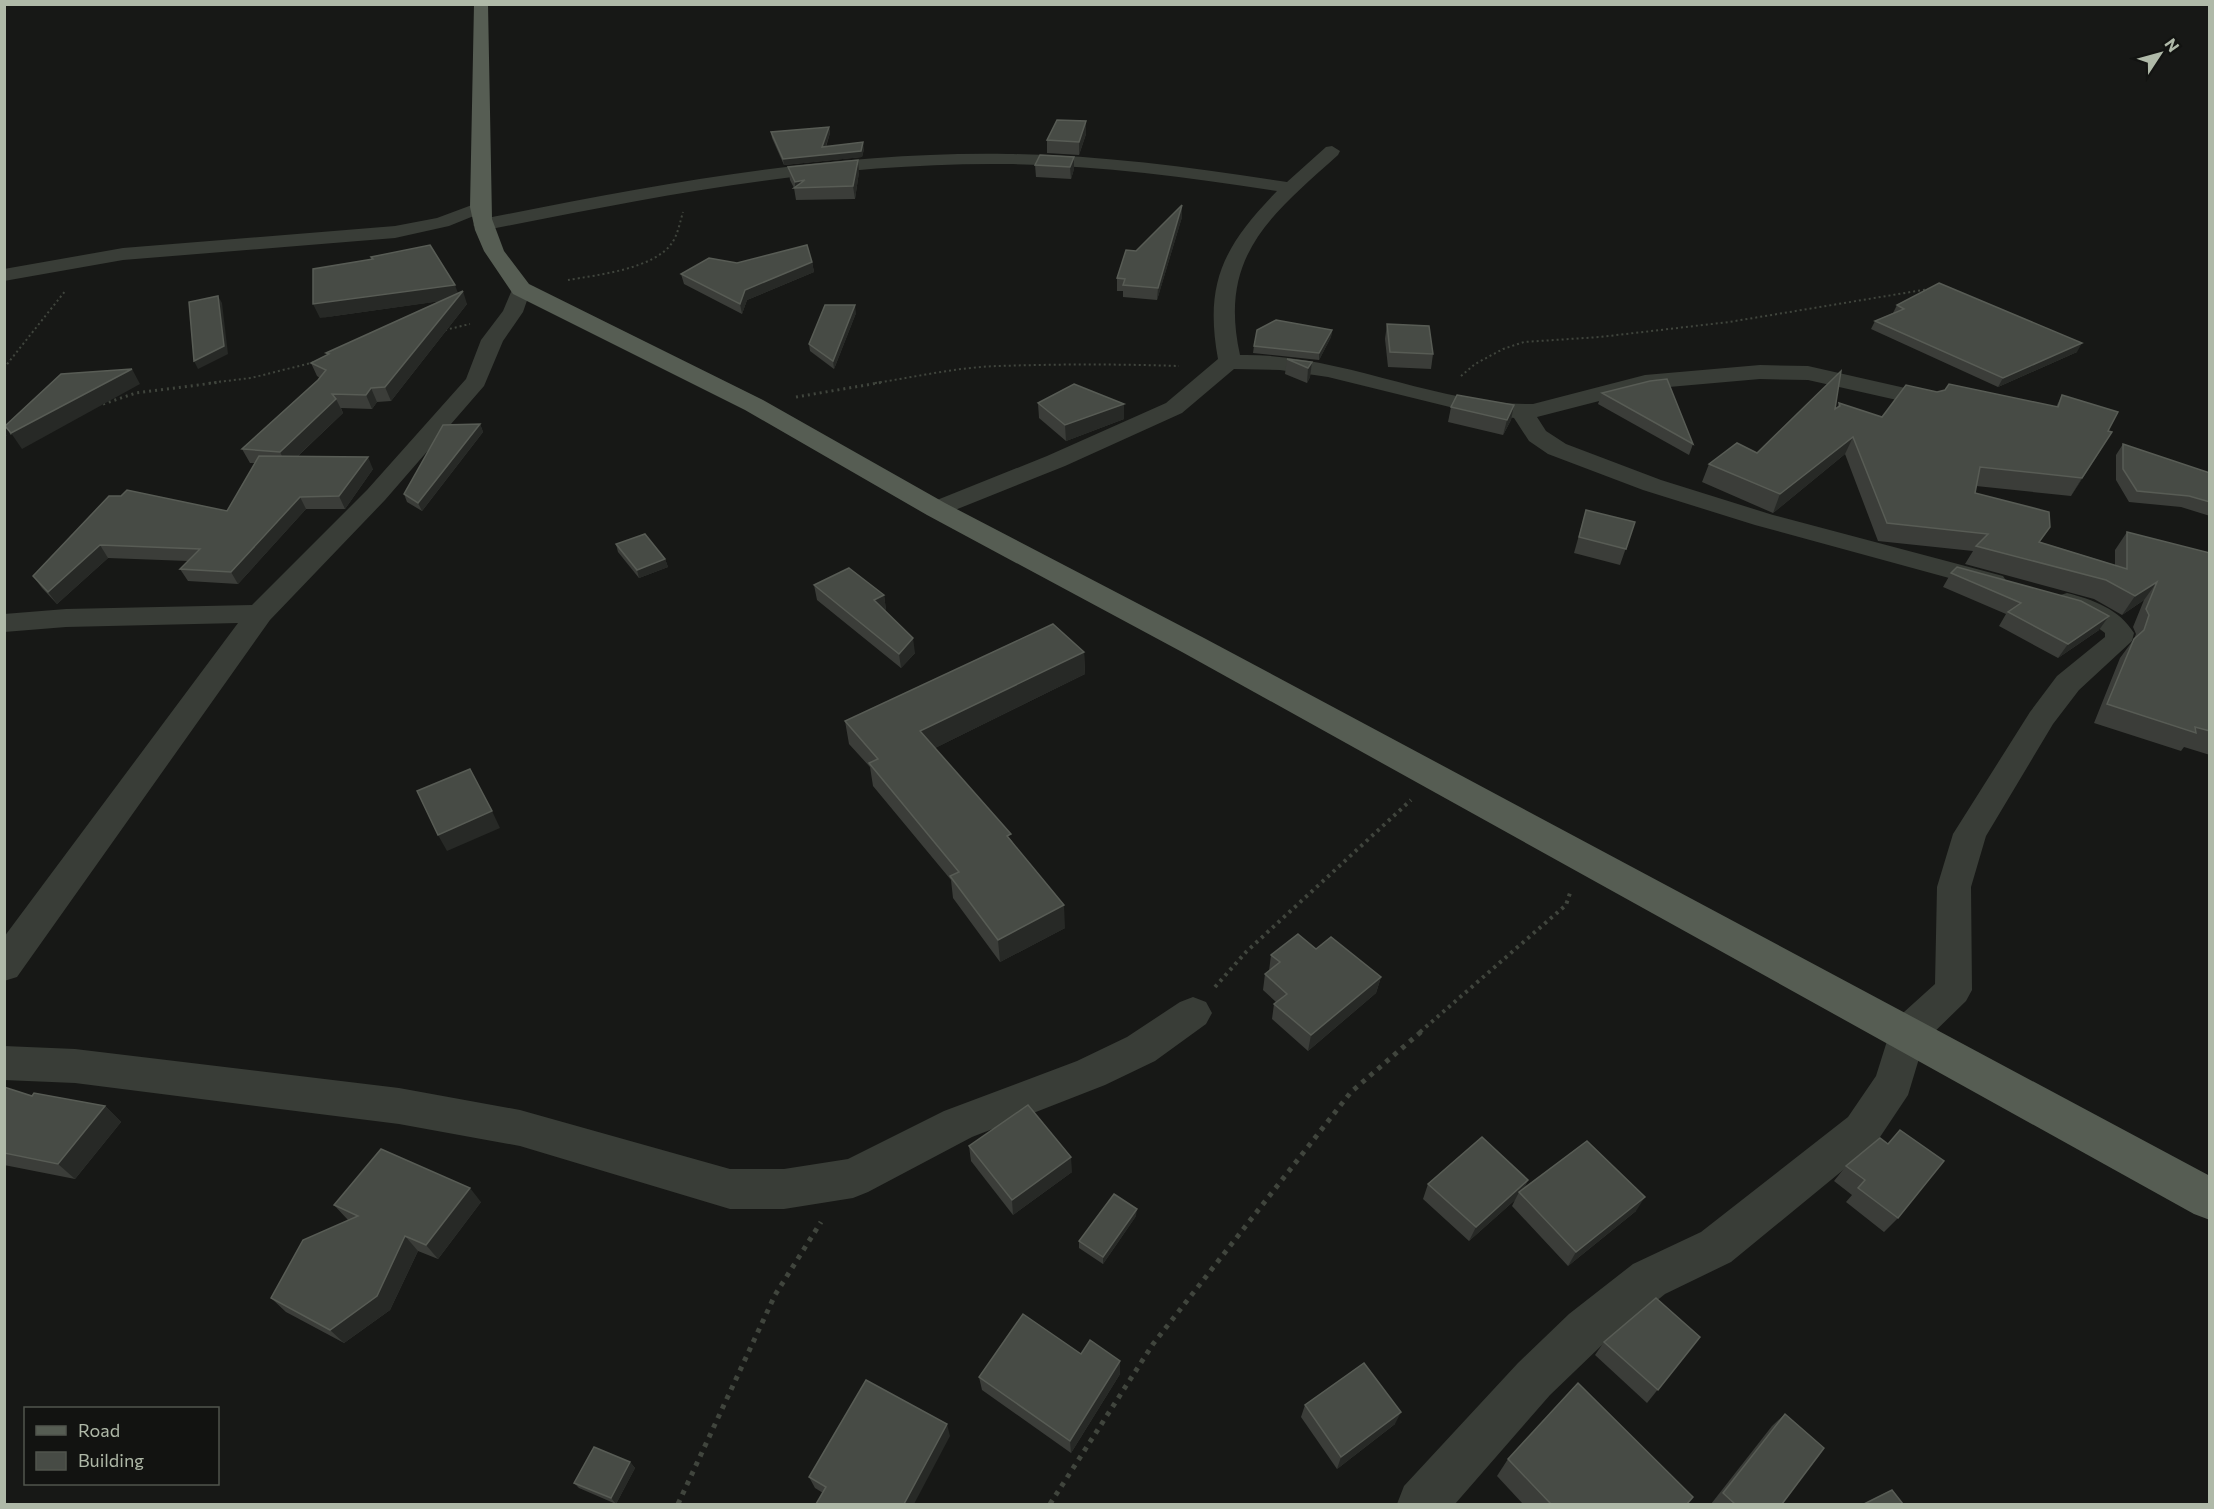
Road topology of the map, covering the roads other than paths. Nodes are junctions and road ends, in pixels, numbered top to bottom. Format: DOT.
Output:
graph roads {
  1 [pos="481,4"];
  2 [pos="1332,151"];
  3 [pos="1291,188"];
  4 [pos="481,216"];
  5 [pos="4,275"];
  6 [pos="517,300"];
  7 [pos="1224,366"];
  8 [pos="1928,400"];
  9 [pos="1521,411"];
  10 [pos="936,509"];
  11 [pos="260,614"];
  12 [pos="4,623"];
  13 [pos="4,966"];
  14 [pos="1193,1013"];
  15 [pos="1907,1034"];
  16 [pos="4,1063"];
  17 [pos="2210,1199"];
  18 [pos="1422,1504"];
  1 -- 4 [label="main road"];
  2 -- 3 [label="street"];
  3 -- 4 [label="street"];
  3 -- 7 [label="street"];
  4 -- 5 [label="street"];
  4 -- 6 [label="main road"];
  6 -- 10 [label="main road"];
  6 -- 11 [label="street"];
  7 -- 9 [label="street"];
  7 -- 10 [label="street"];
  8 -- 9 [label="street"];
  9 -- 15 [label="street"];
  10 -- 15 [label="main road"];
  11 -- 12 [label="street"];
  11 -- 13 [label="street"];
  14 -- 16 [label="street"];
  15 -- 17 [label="main road"];
  15 -- 18 [label="street"];
}
